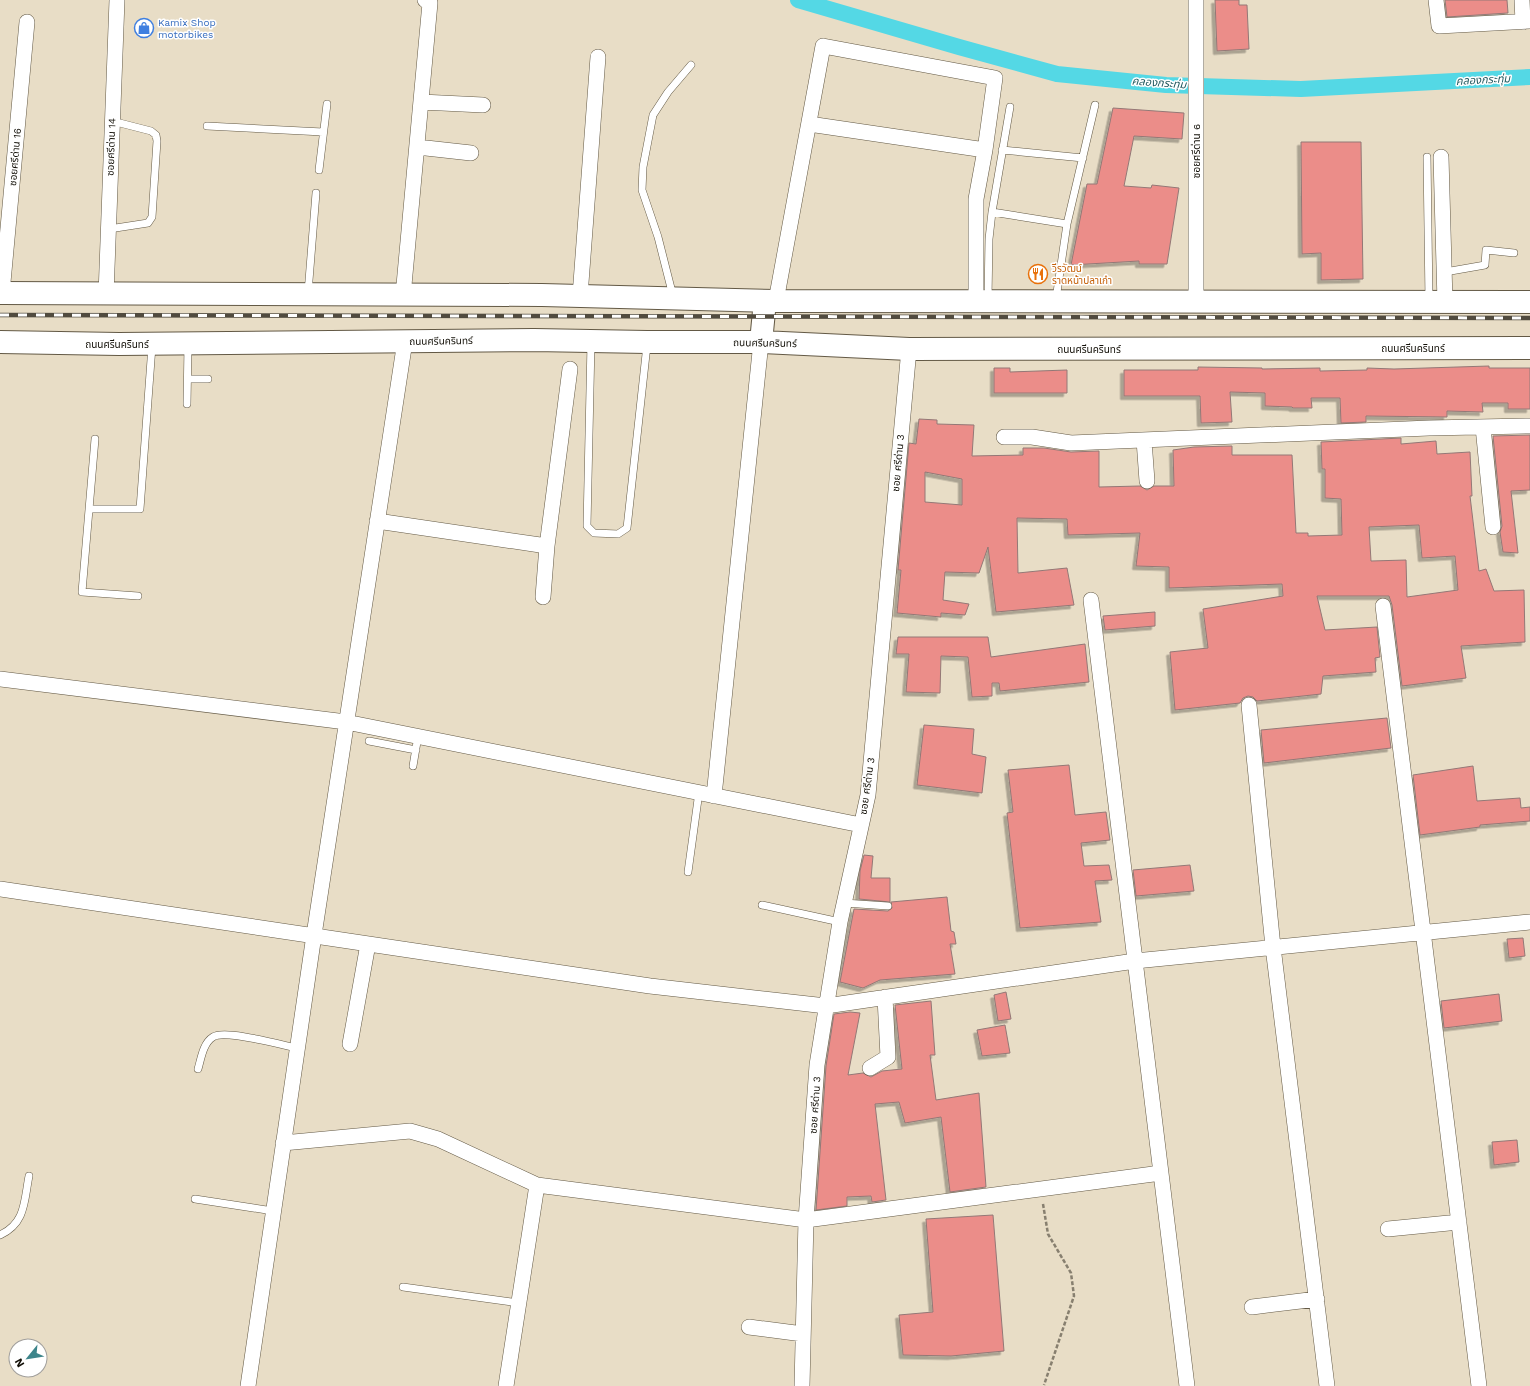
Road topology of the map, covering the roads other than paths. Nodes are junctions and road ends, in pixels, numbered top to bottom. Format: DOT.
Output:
graph roads {
  1 [pos="117,0"];
  2 [pos="1196,0"];
  3 [pos="1436,0"];
  4 [pos="1522,0"];
  5 [pos="428,1"];
  6 [pos="1527,21"];
  7 [pos="27,22"];
  8 [pos="598,57"];
  9 [pos="691,65"];
  10 [pos="421,102"];
  11 [pos="326,104"];
  12 [pos="483,105"];
  13 [pos="1095,105"];
  14 [pos="1010,107"];
  15 [pos="112,121"];
  16 [pos="808,124"];
  17 [pos="207,126"];
  18 [pos="323,132"];
  19 [pos="417,146"];
  20 [pos="985,150"];
  21 [pos="1002,150"];
  22 [pos="471,153"];
  23 [pos="1434,157"];
  24 [pos="1083,158"];
  25 [pos="319,170"];
  26 [pos="316,193"];
  27 [pos="992,212"];
  28 [pos="1067,224"];
  29 [pos="109,229"];
  30 [pos="1514,253"];
  31 [pos="1445,272"];
  32 [pos="1,293"];
  33 [pos="106,295"];
  34 [pos="307,295"];
  35 [pos="403,296"];
  36 [pos="580,296"];
  37 [pos="673,298"];
  38 [pos="771,301"];
  39 [pos="982,301"];
  40 [pos="1055,301"];
  41 [pos="1196,302"];
  42 [pos="1437,302"];
  43 [pos="1530,302"];
  44 [pos="405,341"];
  45 [pos="591,341"];
  46 [pos="0,342"];
  47 [pos="647,342"];
  48 [pos="761,342"];
  49 [pos="188,343"];
  50 [pos="152,344"];
  51 [pos="1530,348"];
  52 [pos="909,349"];
  53 [pos="570,369"];
  54 [pos="188,379"];
  55 [pos="208,379"];
  56 [pos="187,404"];
  57 [pos="1530,426"];
  58 [pos="1483,427"];
  59 [pos="1004,437"];
  60 [pos="95,439"];
  61 [pos="1144,440"];
  62 [pos="1147,481"];
  63 [pos="89,509"];
  64 [pos="377,521"];
  65 [pos="1493,526"];
  66 [pos="547,546"];
  67 [pos="138,596"];
  68 [pos="543,597"];
  69 [pos="1091,600"];
  70 [pos="1383,606"];
  71 [pos="0,679"];
  72 [pos="1249,705"];
  73 [pos="346,722"];
  74 [pos="369,741"];
  75 [pos="417,743"];
  76 [pos="413,766"];
  77 [pos="699,792"];
  78 [pos="714,796"];
  79 [pos="862,825"];
  80 [pos="688,872"];
  81 [pos="0,889"];
  82 [pos="844,903"];
  83 [pos="762,905"];
  84 [pos="888,906"];
  85 [pos="840,922"];
  86 [pos="1530,922"];
  87 [pos="1424,932"];
  88 [pos="314,935"];
  89 [pos="368,944"];
  90 [pos="1273,947"];
  91 [pos="1135,961"];
  92 [pos="885,997"];
  93 [pos="826,1006"];
  94 [pos="350,1044"];
  95 [pos="298,1048"];
  96 [pos="870,1068"];
  97 [pos="198,1069"];
  98 [pos="284,1143"];
  99 [pos="1161,1173"];
  100 [pos="29,1176"];
  101 [pos="537,1185"];
  102 [pos="195,1199"];
  103 [pos="273,1211"];
  104 [pos="806,1220"];
  105 [pos="1459,1222"];
  106 [pos="1388,1229"];
  107 [pos="0,1235"];
  108 [pos="403,1287"];
  109 [pos="1317,1299"];
  110 [pos="519,1303"];
  111 [pos="1252,1307"];
  112 [pos="749,1327"];
  113 [pos="803,1334"];
  114 [pos="248,1386"];
  115 [pos="506,1386"];
  116 [pos="802,1386"];
  117 [pos="1187,1386"];
  118 [pos="1327,1386"];
  119 [pos="1479,1386"];
  1 -- 15 [label="street, ซอยศรีด่าน 14"];
  2 -- 41 [label="street, ซอยศรีด่าน 6"];
  3 -- 6 [label="street"];
  4 -- 6 [label="street"];
  5 -- 10 [label="street"];
  7 -- 32 [label="street, ซอยศรีด่าน 16"];
  8 -- 36 [label="street"];
  9 -- 37 [label="lane"];
  10 -- 12 [label="street"];
  10 -- 19 [label="street"];
  11 -- 18 [label="lane"];
  13 -- 24 [label="lane"];
  14 -- 21 [label="lane"];
  15 -- 29 [label="street, ซอยศรีด่าน 14"];
  15 -- 29 [label="lane"];
  16 -- 20 [label="street"];
  16 -- 20 [label="street"];
  16 -- 38 [label="street"];
  17 -- 18 [label="lane"];
  18 -- 25 [label="lane"];
  19 -- 22 [label="street"];
  19 -- 35 [label="street"];
  20 -- 39 [label="street"];
  21 -- 24 [label="lane"];
  21 -- 27 [label="lane"];
  23 -- 31 [label="street"];
  23 -- 42 [label="lane"];
  24 -- 28 [label="lane"];
  26 -- 34 [label="lane"];
  27 -- 28 [label="lane"];
  27 -- 39 [label="lane"];
  28 -- 40 [label="lane"];
  29 -- 33 [label="street, ซอยศรีด่าน 14"];
  30 -- 31 [label="lane"];
  31 -- 42 [label="street"];
  32 -- 33 [label="main road"];
  33 -- 34 [label="main road"];
  34 -- 35 [label="main road"];
  35 -- 36 [label="main road"];
  36 -- 37 [label="main road"];
  37 -- 38 [label="main road"];
  38 -- 39 [label="main road"];
  38 -- 48 [label="main road"];
  39 -- 40 [label="main road"];
  40 -- 41 [label="main road"];
  41 -- 42 [label="main road"];
  42 -- 43 [label="main road"];
  44 -- 45 [label="main road, ถนนศรีนครินทร์"];
  44 -- 49 [label="main road, ถนนศรีนครินทร์"];
  44 -- 64 [label="street"];
  45 -- 47 [label="main road, ถนนศรีนครินทร์"];
  45 -- 47 [label="lane"];
  46 -- 50 [label="main road, ถนนศรีนครินทร์"];
  47 -- 48 [label="main road, ถนนศรีนครินทร์"];
  48 -- 52 [label="main road, ถนนศรีนครินทร์"];
  48 -- 78 [label="street"];
  49 -- 50 [label="main road, ถนนศรีนครินทร์"];
  49 -- 54 [label="lane"];
  50 -- 63 [label="lane"];
  51 -- 52 [label="main road, ถนนศรีนครินทร์"];
  52 -- 79 [label="street, ซอย ศรีด่าน 3"];
  53 -- 66 [label="street"];
  54 -- 55 [label="lane"];
  54 -- 56 [label="lane"];
  57 -- 58 [label="street"];
  58 -- 61 [label="street"];
  58 -- 65 [label="street"];
  59 -- 61 [label="street"];
  60 -- 63 [label="lane"];
  61 -- 62 [label="street"];
  63 -- 67 [label="lane"];
  64 -- 66 [label="street"];
  64 -- 73 [label="street"];
  66 -- 68 [label="street"];
  69 -- 91 [label="street"];
  70 -- 87 [label="street"];
  71 -- 73 [label="street"];
  72 -- 90 [label="street"];
  73 -- 75 [label="street"];
  73 -- 88 [label="street"];
  74 -- 75 [label="lane"];
  75 -- 76 [label="lane"];
  75 -- 77 [label="street"];
  77 -- 78 [label="street"];
  77 -- 80 [label="lane"];
  78 -- 79 [label="street"];
  79 -- 82 [label="street, ซอย ศรีด่าน 3"];
  81 -- 88 [label="street"];
  82 -- 84 [label="lane"];
  82 -- 85 [label="street, ซอย ศรีด่าน 3"];
  83 -- 85 [label="lane"];
  85 -- 93 [label="street, ซอย ศรีด่าน 3"];
  86 -- 87 [label="street"];
  87 -- 90 [label="street"];
  87 -- 105 [label="street"];
  88 -- 89 [label="street"];
  88 -- 95 [label="street"];
  89 -- 93 [label="street"];
  89 -- 94 [label="street"];
  90 -- 91 [label="street"];
  90 -- 109 [label="street"];
  91 -- 92 [label="street"];
  91 -- 99 [label="street"];
  92 -- 93 [label="street"];
  92 -- 96 [label="street"];
  93 -- 104 [label="street, ซอย ศรีด่าน 3"];
  95 -- 97 [label="lane"];
  95 -- 98 [label="street"];
  98 -- 101 [label="street"];
  98 -- 103 [label="street"];
  99 -- 104 [label="street"];
  99 -- 117 [label="street"];
  100 -- 107 [label="lane"];
  101 -- 104 [label="street"];
  101 -- 110 [label="street"];
  102 -- 103 [label="lane"];
  103 -- 114 [label="street"];
  104 -- 113 [label="street, ซอย ศรีด่าน 3"];
  105 -- 106 [label="street"];
  105 -- 119 [label="street"];
  108 -- 110 [label="lane"];
  109 -- 111 [label="street"];
  109 -- 118 [label="street"];
  110 -- 115 [label="street"];
  112 -- 113 [label="street"];
  113 -- 116 [label="street, ซอย ศรีด่าน 3"];
}
